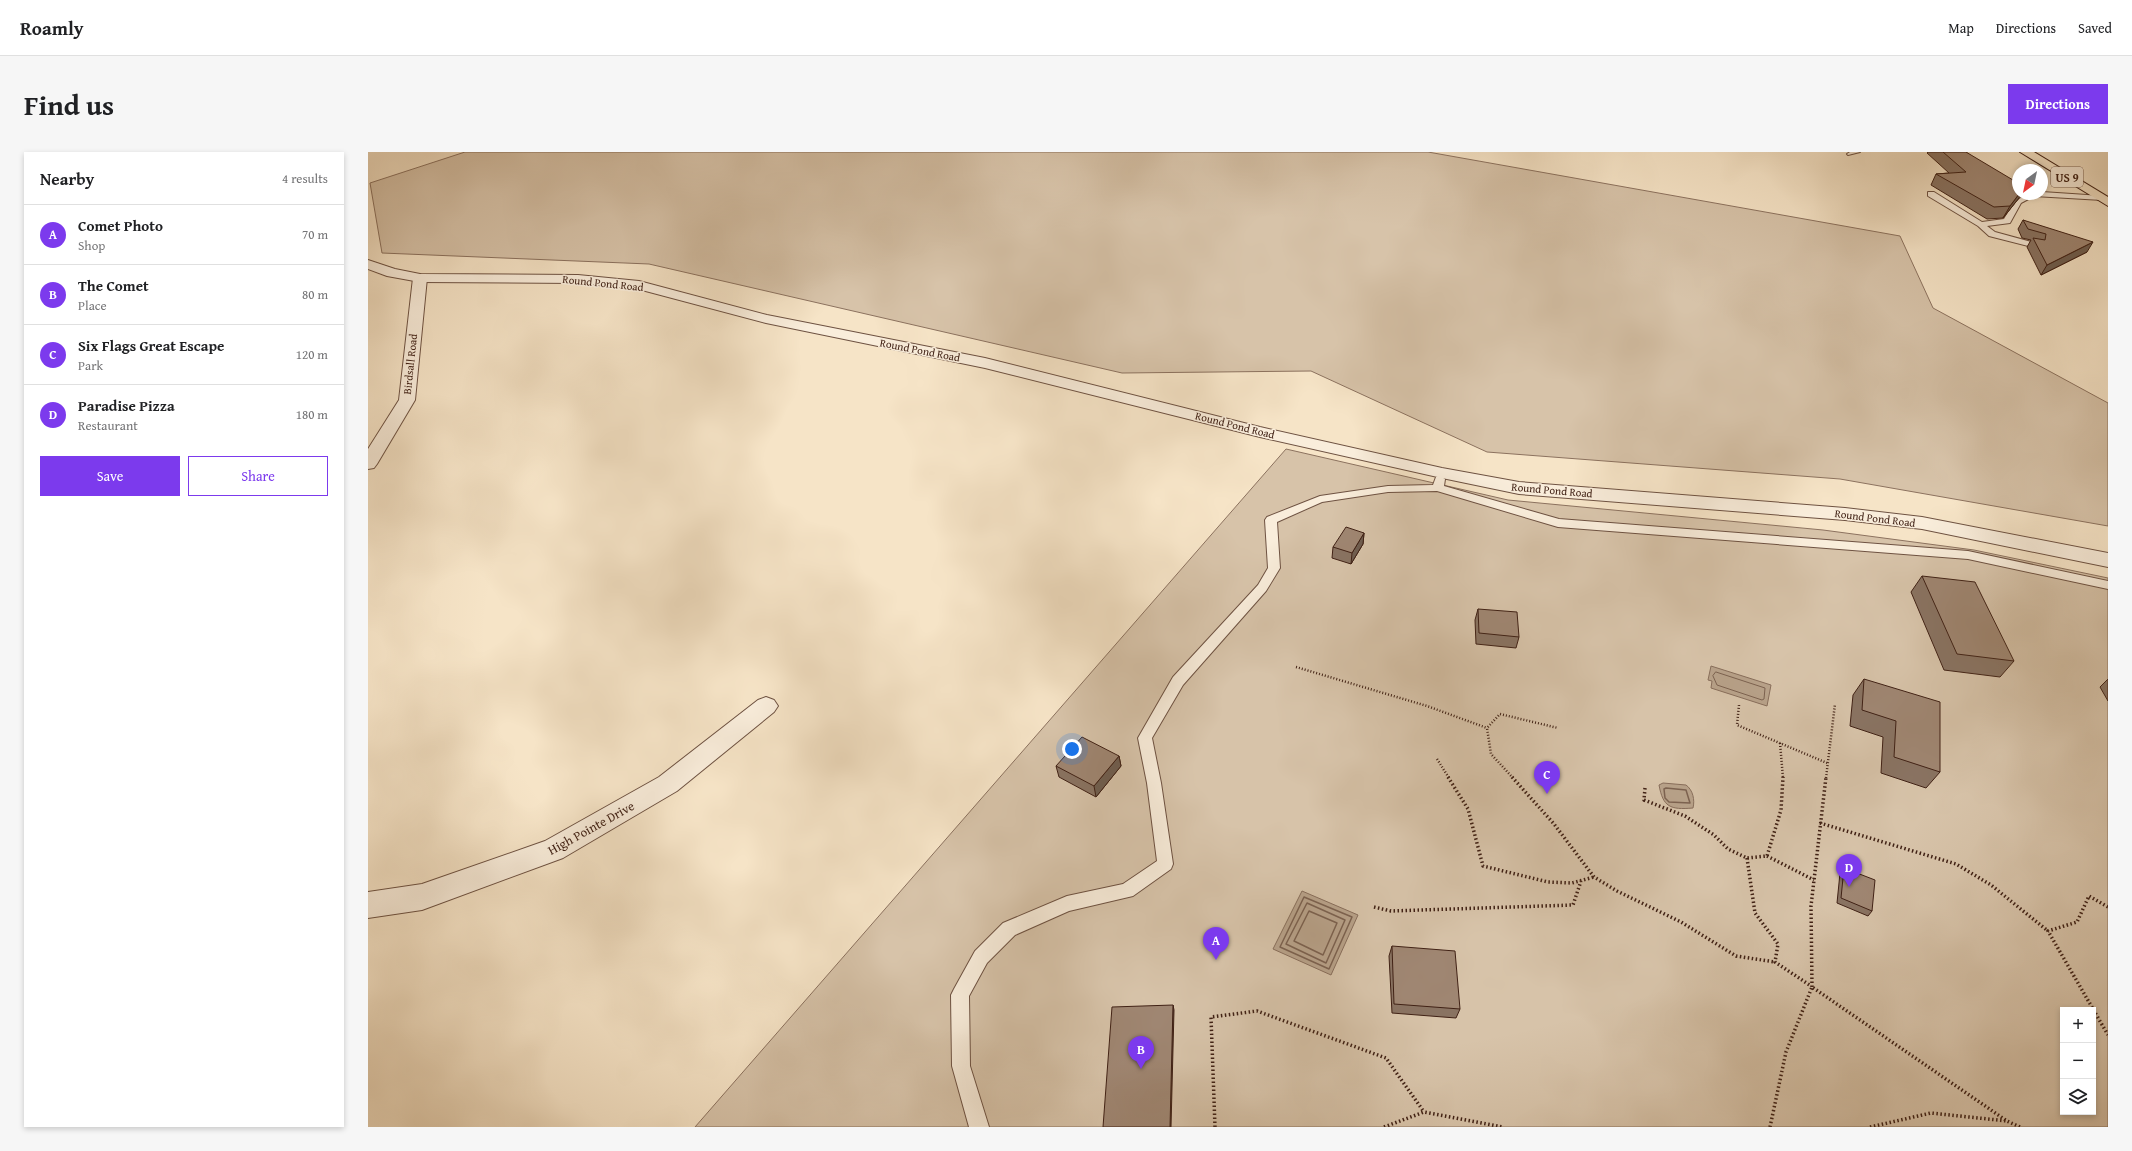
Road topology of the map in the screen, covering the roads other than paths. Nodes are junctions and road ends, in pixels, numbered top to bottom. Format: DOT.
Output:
graph roads {
  1 [pos="2026,152"];
  2 [pos="1930,194"];
  3 [pos="2105,200"];
  4 [pos="1981,224"];
  5 [pos="2036,246"];
  6 [pos="368,264"];
  7 [pos="420,278"];
  8 [pos="368,464"];
  9 [pos="1440,481"];
  10 [pos="2108,560"];
  11 [pos="2108,585"];
  12 [pos="766,706"];
  13 [pos="368,905"];
  14 [pos="979,1127"];
  1 -- 3 [label="main road, US 9"];
  2 -- 4 [label="lane"];
  3 -- 4 [label="lane"];
  4 -- 5 [label="lane"];
  6 -- 7 [label="street, Round Pond Road"];
  7 -- 8 [label="street, Birdsall Road"];
  7 -- 9 [label="street, Round Pond Road"];
  9 -- 10 [label="street, Round Pond Road"];
  9 -- 11 [label="lane"];
  9 -- 14 [label="lane"];
  12 -- 13 [label="street, High Pointe Drive"];
}
